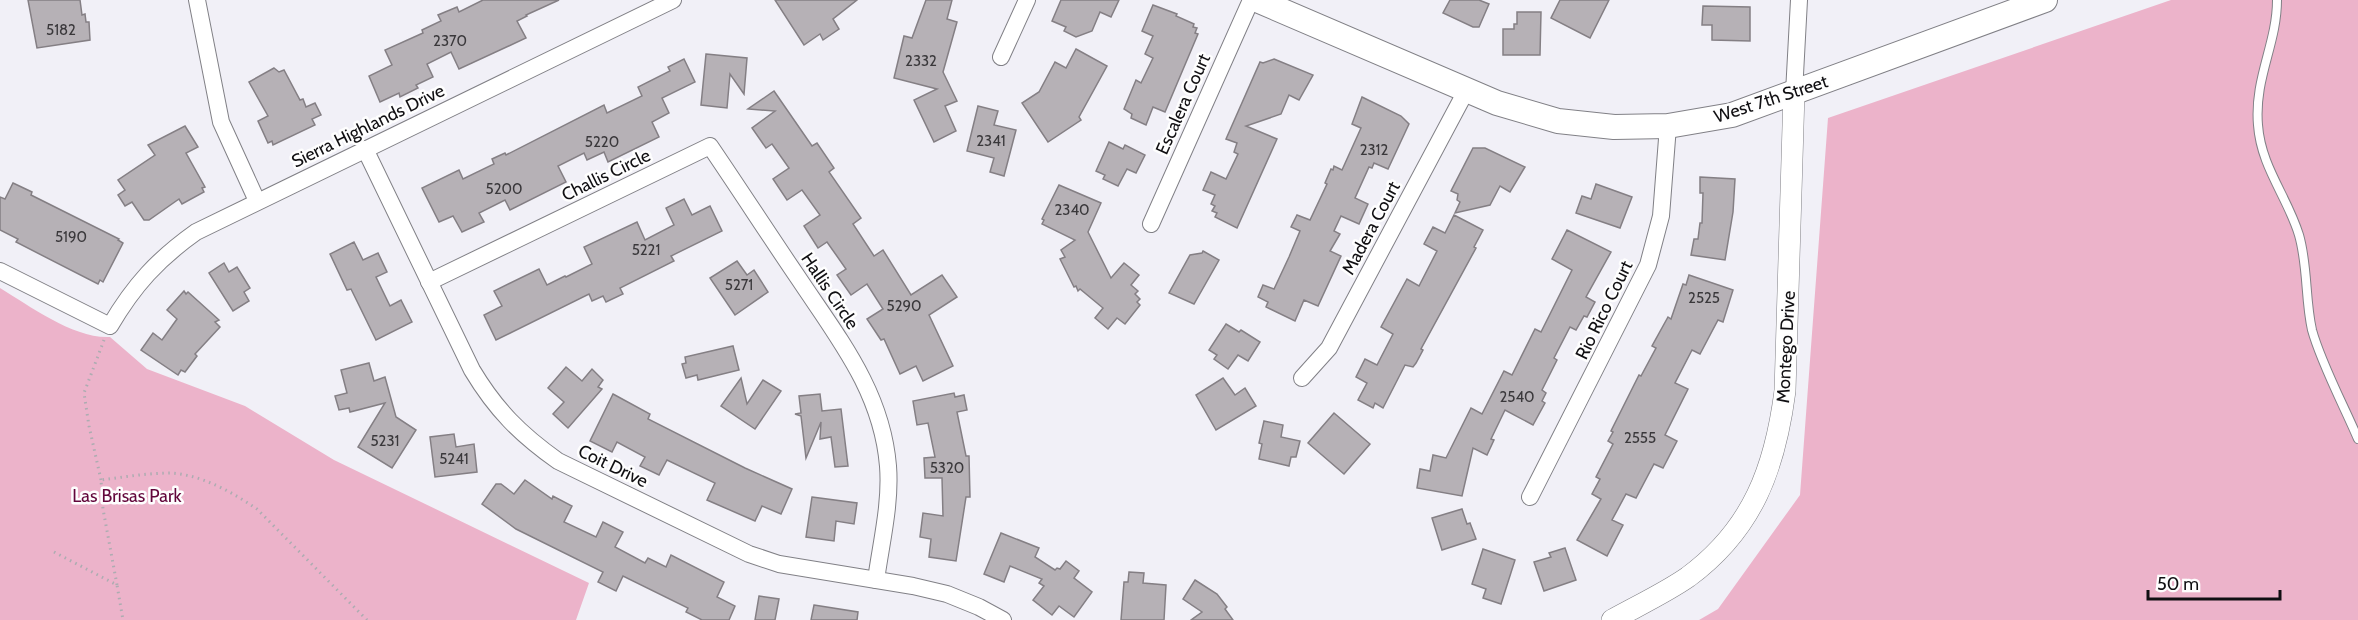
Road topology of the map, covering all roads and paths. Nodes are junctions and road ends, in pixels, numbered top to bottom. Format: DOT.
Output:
graph roads {
  1 [pos="197,0"];
  2 [pos="673,0"];
  3 [pos="1027,0"];
  4 [pos="1251,0"];
  5 [pos="1257,0"];
  6 [pos="1799,0"];
  7 [pos="2045,0"];
  8 [pos="2277,0"];
  9 [pos="1001,57"];
  10 [pos="1466,91"];
  11 [pos="1794,93"];
  12 [pos="1668,126"];
  13 [pos="365,149"];
  14 [pos="257,201"];
  15 [pos="1150,224"];
  16 [pos="766,230"];
  17 [pos="0,271"];
  18 [pos="429,282"];
  19 [pos="110,326"];
  20 [pos="1302,378"];
  21 [pos="2358,439"];
  22 [pos="101,480"];
  23 [pos="1530,497"];
  24 [pos="54,552"];
  25 [pos="876,580"];
  26 [pos="117,585"];
  27 [pos="123,620"];
  28 [pos="367,620"];
  29 [pos="1003,620"];
  30 [pos="1612,620"];
  1 -- 14 [label="street"];
  2 -- 13 [label="street, Sierra Highlands Drive"];
  3 -- 9 [label="street"];
  4 -- 15 [label="street, Escalera Court"];
  5 -- 10 [label="main road, West 7th Street"];
  6 -- 11 [label="street, Montego Drive"];
  7 -- 11 [label="main road, West 7th Street"];
  8 -- 21 [label="lane"];
  10 -- 12 [label="main road, West 7th Street"];
  10 -- 20 [label="street, Madera Court"];
  11 -- 12 [label="main road, West 7th Street"];
  11 -- 30 [label="street, Montego Drive"];
  12 -- 23 [label="street, Rio Rico Court"];
  13 -- 14 [label="street, Sierra Highlands Drive"];
  13 -- 18 [label="street, Coit Drive"];
  14 -- 19 [label="street, Sierra Highlands Drive"];
  16 -- 18 [label="street, Challis Circle"];
  16 -- 25 [label="street, Hallis Circle"];
  17 -- 19 [label="street"];
  18 -- 25 [label="street, Coit Drive"];
  19 -- 22 [label="path"];
  22 -- 26 [label="path"];
  22 -- 28 [label="path"];
  24 -- 26 [label="path"];
  25 -- 29 [label="street, Coit Drive"];
  26 -- 27 [label="path"];
}
